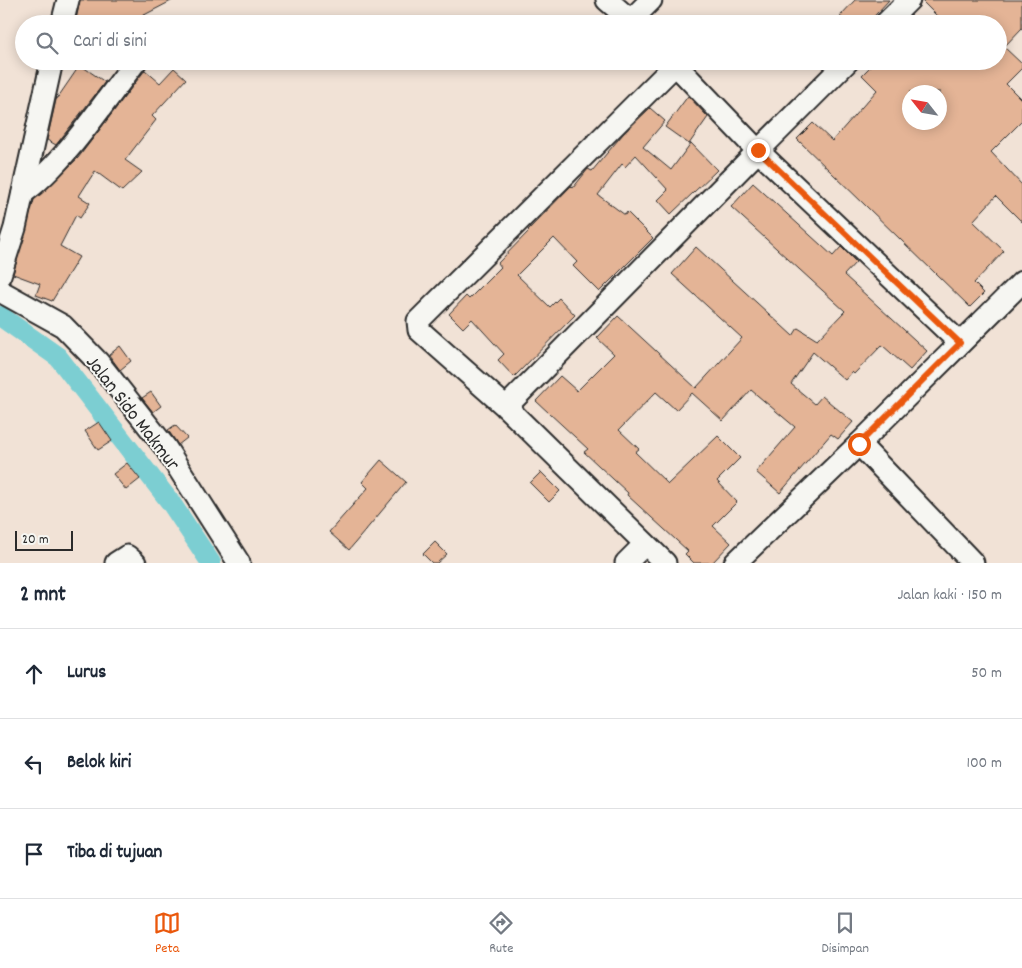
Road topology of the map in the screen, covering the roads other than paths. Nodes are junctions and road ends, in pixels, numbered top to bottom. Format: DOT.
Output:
graph roads {
  1 [pos="68,0"];
  2 [pos="607,0"];
  3 [pos="651,0"];
  4 [pos="909,0"];
  5 [pos="64,15"];
  6 [pos="625,15"];
  7 [pos="639,15"];
  8 [pos="894,15"];
  9 [pos="50,70"];
  10 [pos="129,70"];
  11 [pos="667,70"];
  12 [pos="681,70"];
  13 [pos="839,70"];
  14 [pos="758,150"];
  15 [pos="23,193"];
  16 [pos="14,228"];
  17 [pos="0,245"];
  18 [pos="0,276"];
  19 [pos="1022,282"];
  20 [pos="0,292"];
  21 [pos="960,343"];
  22 [pos="506,407"];
  23 [pos="859,444"];
  24 [pos="645,544"];
  25 [pos="116,563"];
  26 [pos="135,563"];
  27 [pos="239,563"];
  28 [pos="626,563"];
  29 [pos="665,563"];
  30 [pos="735,563"];
  31 [pos="973,563"];
  1 -- 5 [label="street"];
  2 -- 6 [label="street"];
  3 -- 7 [label="street"];
  4 -- 8 [label="street"];
  9 -- 15 [label="street"];
  10 -- 15 [label="street"];
  11 -- 22 [label="street"];
  12 -- 14 [label="street"];
  13 -- 14 [label="street"];
  14 -- 21 [label="street"];
  14 -- 22 [label="street"];
  15 -- 16 [label="street"];
  16 -- 17 [label="street"];
  16 -- 18 [label="street"];
  19 -- 21 [label="street"];
  20 -- 27 [label="street, Jalan Sido Makmur"];
  21 -- 23 [label="street"];
  22 -- 24 [label="street"];
  23 -- 30 [label="street"];
  23 -- 31 [label="street"];
  24 -- 28 [label="street"];
  24 -- 29 [label="street"];
  25 -- 26 [label="street"];
}
